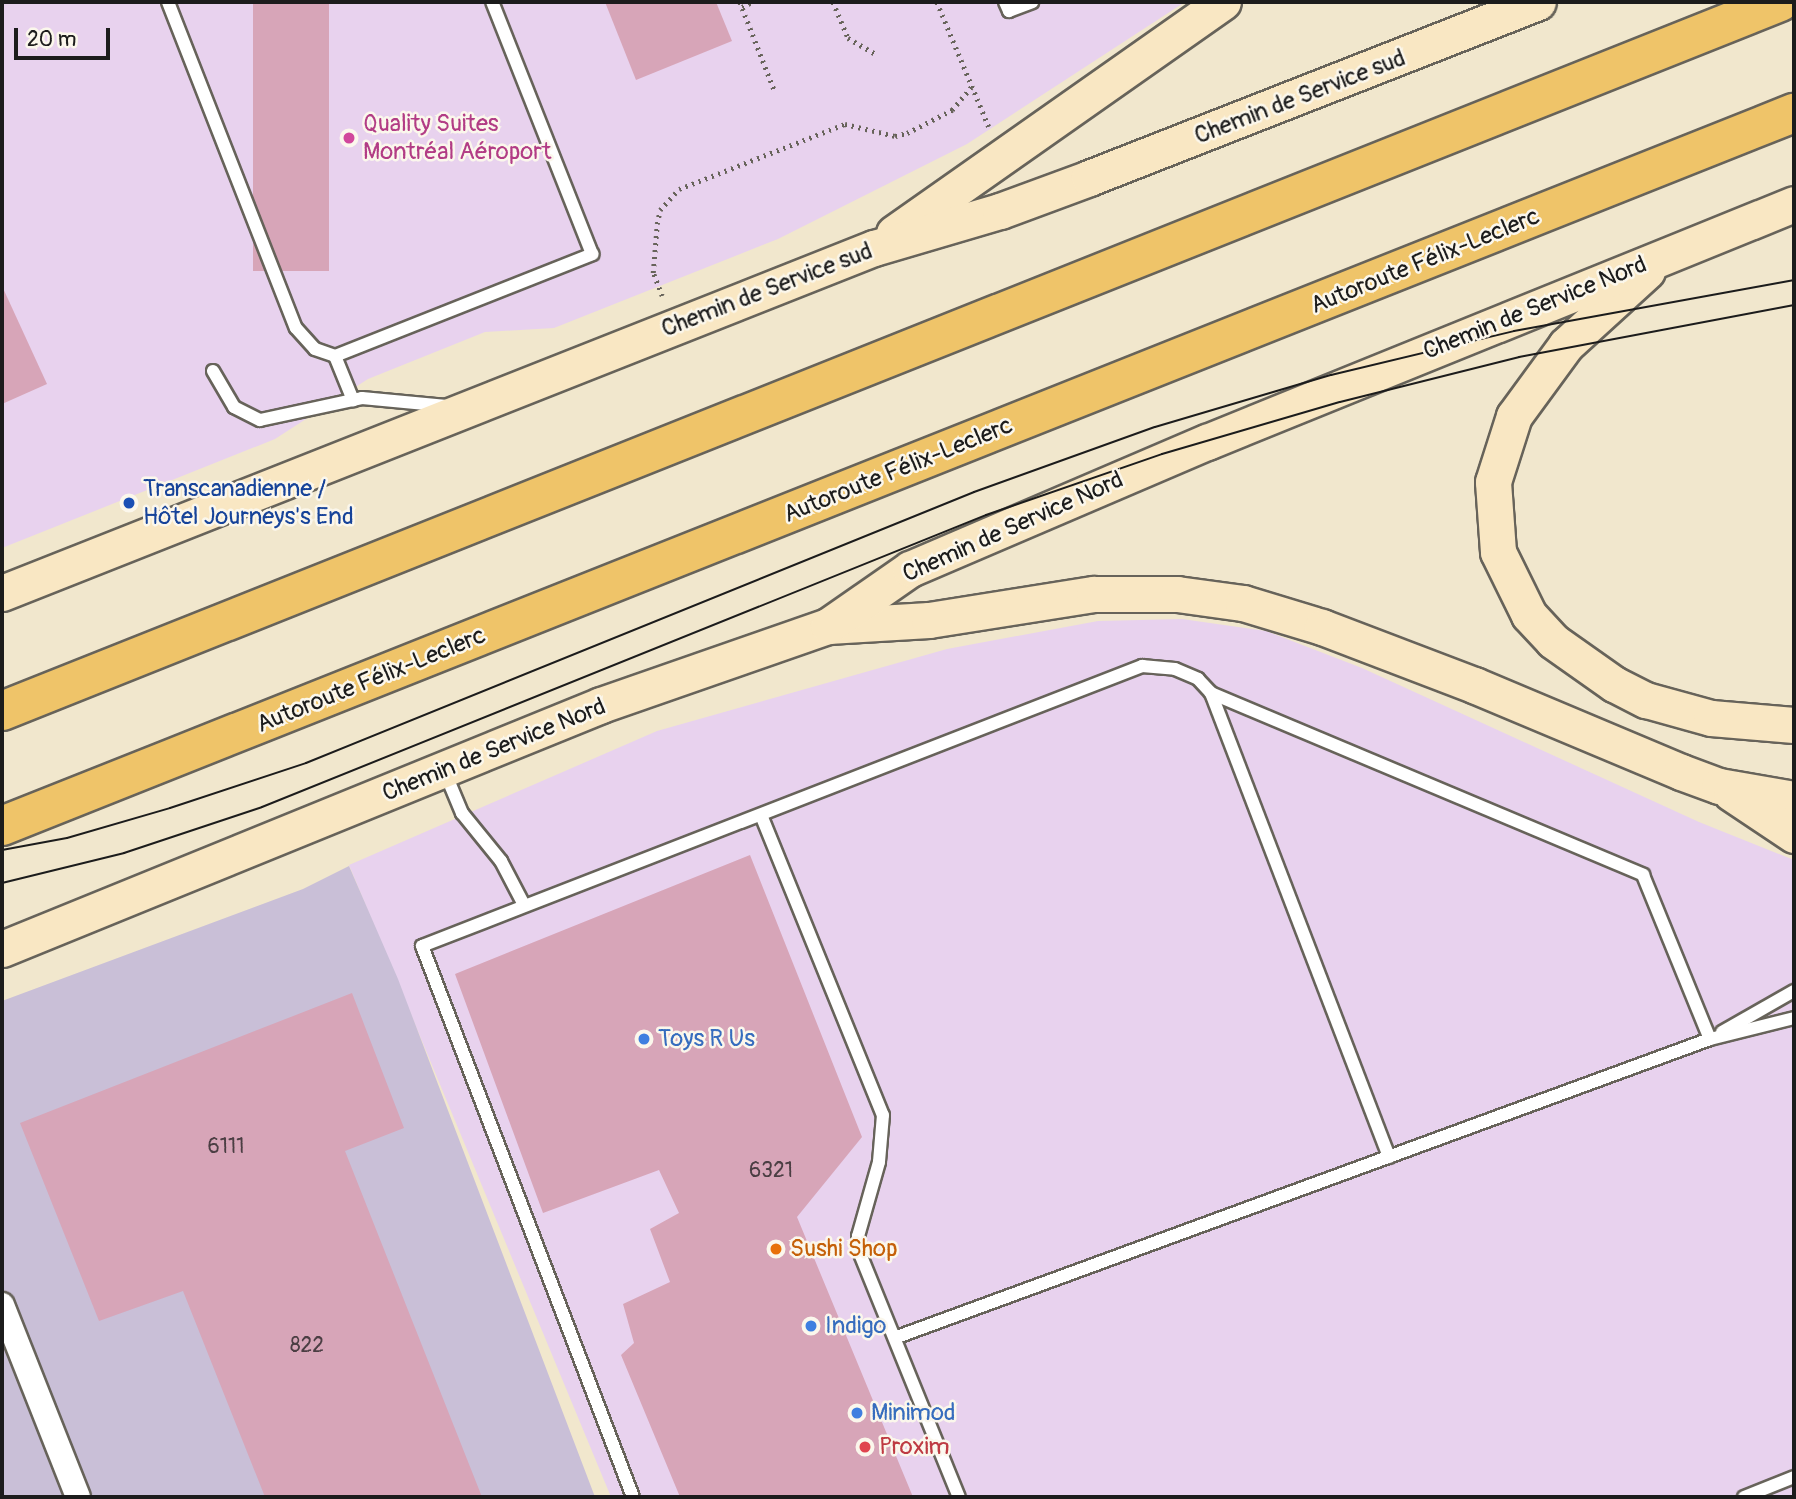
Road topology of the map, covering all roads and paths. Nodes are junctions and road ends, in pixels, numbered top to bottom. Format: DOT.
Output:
graph roads {
  1 [pos="168,2"];
  2 [pos="492,2"];
  3 [pos="752,2"];
  4 [pos="833,2"];
  5 [pos="937,2"];
  6 [pos="1005,2"];
  7 [pos="1032,2"];
  8 [pos="1223,2"];
  9 [pos="1538,2"];
  10 [pos="1780,2"];
  11 [pos="741,4"];
  12 [pos="878,55"];
  13 [pos="971,87"];
  14 [pos="775,92"];
  15 [pos="1794,113"];
  16 [pos="992,132"];
  17 [pos="1794,204"];
  18 [pos="874,248"];
  19 [pos="1662,257"];
  20 [pos="659,291"];
  21 [pos="335,356"];
  22 [pos="213,371"];
  23 [pos="353,400"];
  24 [pos="468,407"];
  25 [pos="2,593"];
  26 [pos="828,626"];
  27 [pos="1211,693"];
  28 [pos="2,711"];
  29 [pos="1794,725"];
  30 [pos="444,770"];
  31 [pos="1719,786"];
  32 [pos="1794,799"];
  33 [pos="761,815"];
  34 [pos="2,826"];
  35 [pos="1794,835"];
  36 [pos="524,905"];
  37 [pos="2,949"];
  38 [pos="1794,991"];
  39 [pos="1794,1018"];
  40 [pos="1710,1039"];
  41 [pos="1389,1157"];
  42 [pos="2,1305"];
  43 [pos="897,1338"];
  44 [pos="1794,1477"];
  45 [pos="78,1497"];
  46 [pos="633,1497"];
  47 [pos="959,1497"];
  48 [pos="1744,1497"];
  1 -- 21 [label="lane"];
  2 -- 21 [label="lane"];
  3 -- 11 [label="path"];
  4 -- 12 [label="path"];
  5 -- 13 [label="path"];
  6 -- 7 [label="lane"];
  8 -- 18 [label="main road"];
  9 -- 18 [label="main road, Chemin de Service sud"];
  10 -- 28 [label="highway"];
  11 -- 14 [label="path"];
  13 -- 16 [label="path"];
  13 -- 20 [label="path"];
  15 -- 34 [label="highway, Autoroute Félix-Leclerc"];
  17 -- 19 [label="main road, Chemin de Service Nord"];
  18 -- 24 [label="main road, Chemin de Service sud"];
  19 -- 26 [label="main road, Chemin de Service Nord"];
  19 -- 29 [label="main road"];
  21 -- 23 [label="lane"];
  22 -- 23 [label="lane"];
  23 -- 24 [label="lane"];
  24 -- 25 [label="main road, Chemin de Service sud"];
  26 -- 30 [label="main road, Chemin de Service Nord"];
  26 -- 31 [label="main road"];
  27 -- 33 [label="lane"];
  27 -- 40 [label="lane"];
  27 -- 41 [label="lane"];
  30 -- 36 [label="lane"];
  30 -- 37 [label="main road, Chemin de Service Nord"];
  31 -- 32 [label="main road"];
  31 -- 35 [label="main road"];
  33 -- 36 [label="lane"];
  33 -- 43 [label="lane"];
  36 -- 46 [label="lane"];
  38 -- 40 [label="lane"];
  39 -- 40 [label="lane"];
  40 -- 41 [label="lane"];
  41 -- 43 [label="lane"];
  42 -- 45 [label="street"];
  43 -- 47 [label="lane"];
  44 -- 48 [label="lane"];
}
